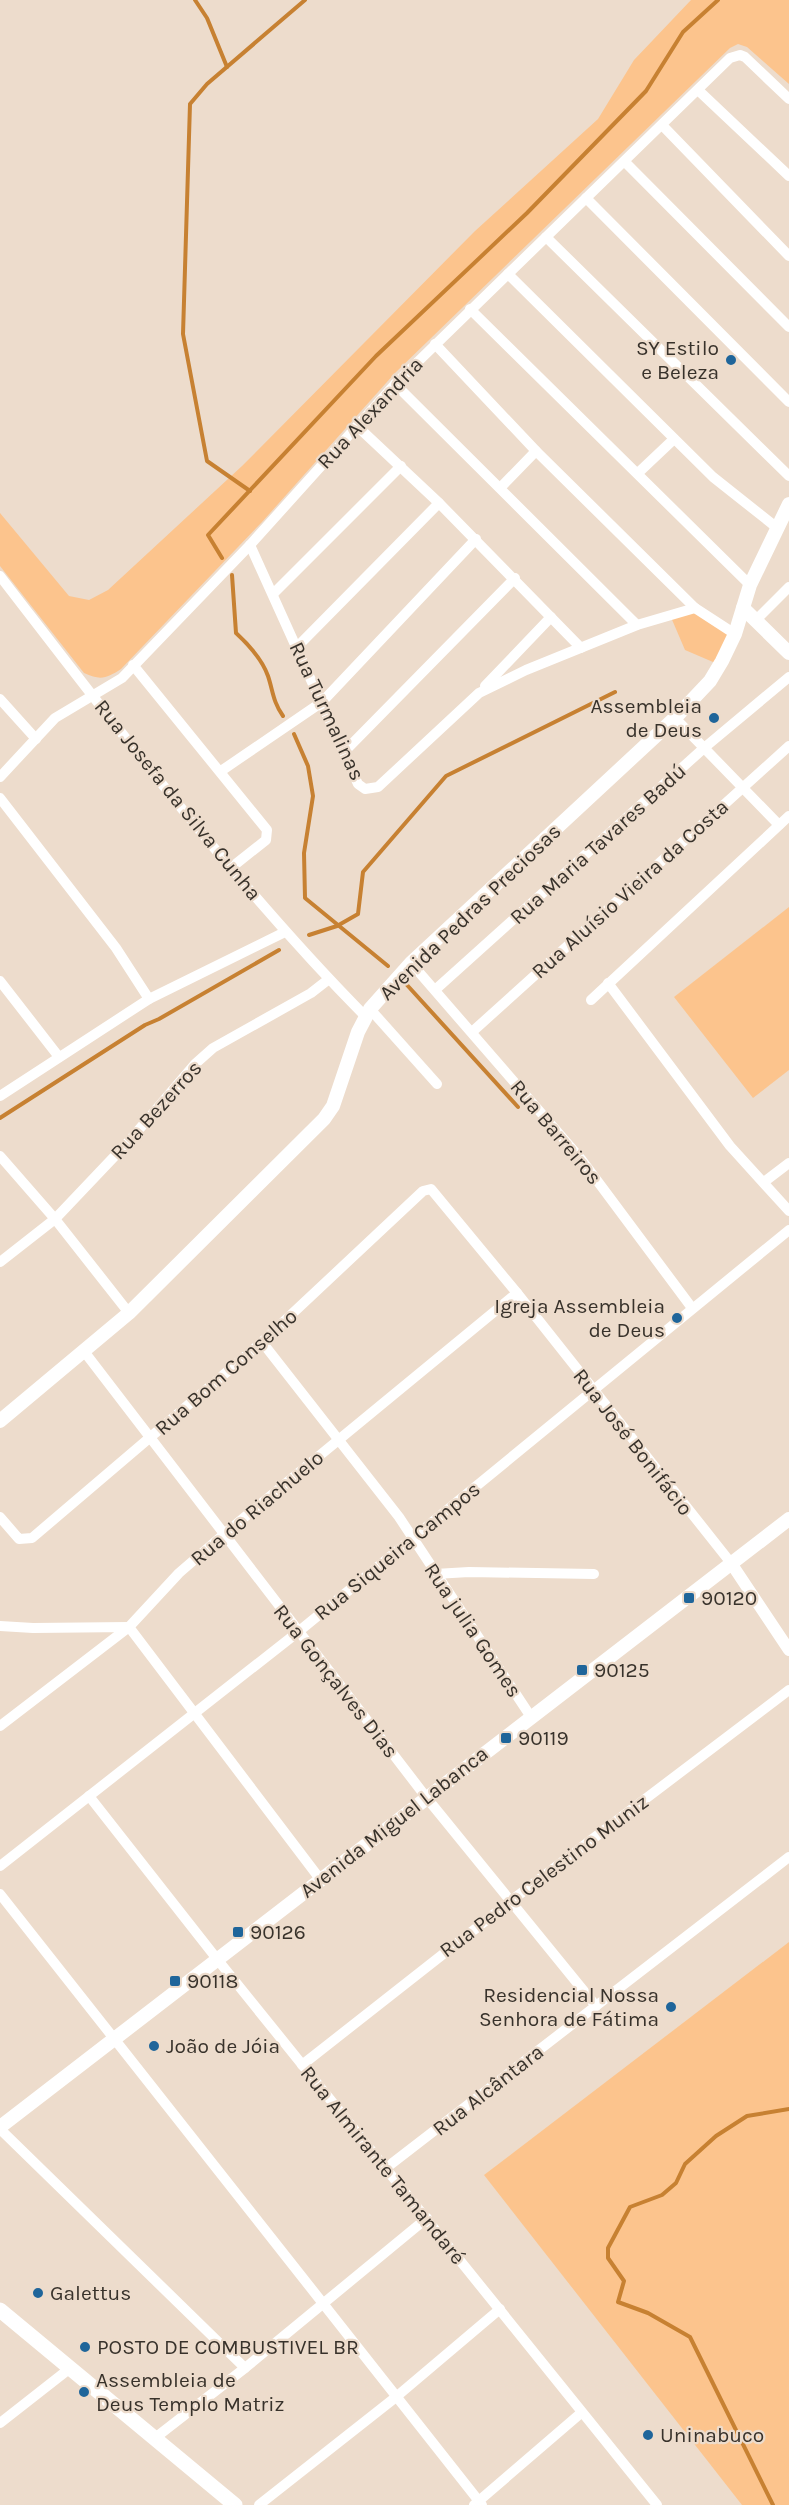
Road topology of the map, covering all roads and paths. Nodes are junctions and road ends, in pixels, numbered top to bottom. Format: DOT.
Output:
graph roads {
  1 [pos="698,90"];
  2 [pos="789,99"];
  3 [pos="662,125"];
  4 [pos="625,162"];
  5 [pos="789,176"];
  6 [pos="586,198"];
  7 [pos="546,237"];
  8 [pos="789,256"];
  9 [pos="508,274"];
  10 [pos="470,309"];
  11 [pos="789,327"];
  12 [pos="435,344"];
  13 [pos="395,384"];
  14 [pos="789,402"];
  15 [pos="357,426"];
  16 [pos="674,439"];
  17 [pos="536,451"];
  18 [pos="401,466"];
  19 [pos="638,473"];
  20 [pos="789,476"];
  21 [pos="501,488"];
  22 [pos="439,503"];
  23 [pos="788,506"];
  24 [pos="776,527"];
  25 [pos="476,539"];
  26 [pos="250,545"];
  27 [pos="0,576"];
  28 [pos="516,578"];
  29 [pos="750,585"];
  30 [pos="789,587"];
  31 [pos="273,594"];
  32 [pos="695,608"];
  33 [pos="743,608"];
  34 [pos="551,617"];
  35 [pos="756,620"];
  36 [pos="637,626"];
  37 [pos="735,634"];
  38 [pos="298,646"];
  39 [pos="581,648"];
  40 [pos="789,653"];
  41 [pos="133,665"];
  42 [pos="789,676"];
  43 [pos="479,693"];
  44 [pos="93,695"];
  45 [pos="0,699"];
  46 [pos="322,702"];
  47 [pos="675,718"];
  48 [pos="36,739"];
  49 [pos="789,746"];
  50 [pos="704,748"];
  51 [pos="344,752"];
  52 [pos="221,771"];
  53 [pos="0,777"];
  54 [pos="743,787"];
  55 [pos="0,798"];
  56 [pos="789,816"];
  57 [pos="779,825"];
  58 [pos="232,867"];
  59 [pos="285,932"];
  60 [pos="411,963"];
  61 [pos="329,979"];
  62 [pos="0,981"];
  63 [pos="608,983"];
  64 [pos="435,990"];
  65 [pos="149,999"];
  66 [pos="591,1000"];
  67 [pos="368,1013"];
  68 [pos="472,1032"];
  69 [pos="59,1057"];
  70 [pos="437,1084"];
  71 [pos="0,1096"];
  72 [pos="0,1156"];
  73 [pos="789,1163"];
  74 [pos="764,1182"];
  75 [pos="423,1191"];
  76 [pos="789,1211"];
  77 [pos="55,1219"];
  78 [pos="789,1230"];
  79 [pos="0,1262"];
  80 [pos="517,1293"];
  81 [pos="692,1308"];
  82 [pos="129,1312"];
  83 [pos="262,1342"];
  84 [pos="83,1350"];
  85 [pos="593,1392"];
  86 [pos="0,1420"];
  87 [pos="152,1438"];
  88 [pos="338,1440"];
  89 [pos="0,1517"];
  90 [pos="789,1519"];
  91 [pos="223,1535"];
  92 [pos="412,1539"];
  93 [pos="730,1563"];
  94 [pos="435,1574"];
  95 [pos="594,1574"];
  96 [pos="0,1626"];
  97 [pos="129,1627"];
  98 [pos="298,1632"];
  99 [pos="789,1650"];
  100 [pos="789,1690"];
  101 [pos="195,1714"];
  102 [pos="531,1717"];
  103 [pos="0,1726"];
  104 [pos="89,1796"];
  105 [pos="426,1797"];
  106 [pos="789,1857"];
  107 [pos="0,1866"];
  108 [pos="320,1879"];
  109 [pos="0,1894"];
  110 [pos="512,1900"];
  111 [pos="217,1959"];
  112 [pos="596,2006"];
  113 [pos="115,2040"];
  114 [pos="302,2065"];
  115 [pos="0,2128"];
  116 [pos="386,2168"];
  117 [pos="427,2218"];
  118 [pos="323,2305"];
  119 [pos="500,2309"];
  120 [pos="0,2310"];
  121 [pos="245,2368"];
  122 [pos="69,2369"];
  123 [pos="396,2397"];
  124 [pos="581,2413"];
  125 [pos="1,2420"];
  126 [pos="155,2438"];
  127 [pos="478,2504"];
  128 [pos="236,2505"];
  129 [pos="259,2505"];
  130 [pos="657,2505"];
  1 -- 2 [label="street, Rua Alexandria"];
  1 -- 3 [label="street, Rua Alexandria"];
  1 -- 5 [label="street"];
  3 -- 4 [label="street, Rua Alexandria"];
  3 -- 8 [label="street"];
  4 -- 6 [label="street, Rua Alexandria"];
  4 -- 11 [label="street"];
  6 -- 7 [label="street, Rua Alexandria"];
  6 -- 14 [label="street"];
  7 -- 9 [label="street, Rua Alexandria"];
  7 -- 20 [label="street"];
  9 -- 10 [label="street, Rua Alexandria"];
  9 -- 16 [label="street"];
  10 -- 12 [label="street, Rua Alexandria"];
  10 -- 19 [label="street"];
  12 -- 13 [label="street, Rua Alexandria"];
  12 -- 17 [label="street"];
  13 -- 15 [label="street, Rua Alexandria"];
  13 -- 21 [label="street"];
  15 -- 18 [label="street"];
  15 -- 26 [label="street, Rua Alexandria"];
  16 -- 19 [label="street"];
  16 -- 24 [label="street"];
  17 -- 21 [label="street"];
  17 -- 32 [label="street"];
  18 -- 22 [label="street"];
  18 -- 31 [label="street"];
  19 -- 29 [label="street"];
  21 -- 36 [label="street"];
  22 -- 25 [label="street"];
  22 -- 38 [label="street"];
  23 -- 24 [label="main road, Avenida Pedras Preciosas"];
  24 -- 29 [label="main road, Avenida Pedras Preciosas"];
  25 -- 28 [label="street"];
  25 -- 46 [label="street"];
  26 -- 31 [label="street, Rua Turmalinas"];
  26 -- 41 [label="street, Rua Alexandria"];
  27 -- 44 [label="street, Rua Josefa da Silva Cunha"];
  28 -- 34 [label="street"];
  28 -- 51 [label="street"];
  29 -- 33 [label="main road, Avenida Pedras Preciosas"];
  30 -- 35 [label="street"];
  31 -- 38 [label="street, Rua Turmalinas"];
  32 -- 36 [label="street, Rua Turmalinas"];
  32 -- 37 [label="street"];
  33 -- 35 [label="main road"];
  33 -- 37 [label="main road, Avenida Pedras Preciosas"];
  34 -- 39 [label="street"];
  34 -- 43 [label="street"];
  35 -- 40 [label="main road"];
  36 -- 39 [label="street, Rua Turmalinas"];
  37 -- 47 [label="main road, Avenida Pedras Preciosas"];
  38 -- 46 [label="street, Rua Turmalinas"];
  39 -- 43 [label="street, Rua Turmalinas"];
  41 -- 44 [label="street, Rua Alexandria"];
  41 -- 52 [label="street"];
  42 -- 50 [label="street, Rua Maria Tavares Badú"];
  43 -- 51 [label="street, Rua Turmalinas"];
  44 -- 48 [label="street, Rua Alexandria"];
  44 -- 58 [label="street, Rua Josefa da Silva Cunha"];
  45 -- 48 [label="street"];
  46 -- 51 [label="street, Rua Turmalinas"];
  46 -- 52 [label="street"];
  47 -- 50 [label="street"];
  47 -- 60 [label="main road, Avenida Pedras Preciosas"];
  48 -- 53 [label="street, Rua Alexandria"];
  49 -- 54 [label="street, Rua Aluísio Vieira da Costa"];
  50 -- 54 [label="street"];
  50 -- 64 [label="street, Rua Maria Tavares Badú"];
  52 -- 58 [label="street"];
  54 -- 57 [label="street"];
  54 -- 68 [label="street, Rua Aluísio Vieira da Costa"];
  55 -- 65 [label="street"];
  56 -- 57 [label="street"];
  57 -- 63 [label="street"];
  58 -- 59 [label="street, Rua Josefa da Silva Cunha"];
  59 -- 61 [label="street, Rua Josefa da Silva Cunha"];
  59 -- 65 [label="street"];
  60 -- 64 [label="street, Rua Barreiros"];
  60 -- 67 [label="main road, Avenida Pedras Preciosas"];
  61 -- 67 [label="street, Rua Josefa da Silva Cunha"];
  61 -- 77 [label="street, Rua Bezerros"];
  62 -- 69 [label="street"];
  63 -- 66 [label="street"];
  63 -- 74 [label="street"];
  64 -- 68 [label="street, Rua Barreiros"];
  65 -- 69 [label="street"];
  67 -- 70 [label="street, Rua Josefa da Silva Cunha"];
  67 -- 82 [label="main road, Avenida Pedras Preciosas"];
  68 -- 81 [label="street, Rua Barreiros"];
  69 -- 71 [label="street"];
  72 -- 77 [label="street"];
  73 -- 74 [label="street"];
  74 -- 76 [label="street"];
  75 -- 80 [label="street, Rua José Bonifácio"];
  75 -- 83 [label="street, Rua Bom Conselho"];
  77 -- 79 [label="street, Rua Bezerros"];
  77 -- 82 [label="street"];
  78 -- 81 [label="street, Rua Siqueira Campos"];
  80 -- 85 [label="street, Rua José Bonifácio"];
  80 -- 88 [label="street, Rua do Riachuelo"];
  81 -- 85 [label="street, Rua Siqueira Campos"];
  82 -- 84 [label="main road, Avenida Pedras Preciosas"];
  83 -- 87 [label="street, Rua Bom Conselho"];
  83 -- 88 [label="street, Rua julia Gomes"];
  84 -- 86 [label="main road, Avenida Pedras Preciosas"];
  84 -- 87 [label="street, Rua Gonçalves Dias"];
  85 -- 92 [label="street, Rua Siqueira Campos"];
  85 -- 93 [label="street, Rua José Bonifácio"];
  87 -- 89 [label="street, Rua Bom Conselho"];
  87 -- 91 [label="street, Rua Gonçalves Dias"];
  88 -- 91 [label="street, Rua do Riachuelo"];
  88 -- 92 [label="street, Rua julia Gomes"];
  90 -- 93 [label="main road, Avenida Miguel Labanca"];
  91 -- 97 [label="street, Rua do Riachuelo"];
  91 -- 98 [label="street, Rua Gonçalves Dias"];
  92 -- 94 [label="street, Rua julia Gomes"];
  92 -- 98 [label="street, Rua Siqueira Campos"];
  93 -- 99 [label="street, Rua José Bonifácio"];
  93 -- 102 [label="main road, Avenida Miguel Labanca"];
  94 -- 95 [label="street"];
  94 -- 102 [label="street, Rua julia Gomes"];
  96 -- 97 [label="street"];
  97 -- 101 [label="street"];
  97 -- 103 [label="street, Rua do Riachuelo"];
  98 -- 101 [label="street, Rua Siqueira Campos"];
  98 -- 105 [label="street, Rua Gonçalves Dias"];
  100 -- 110 [label="street, Rua Pedro Celestino Muniz"];
  101 -- 104 [label="street, Rua Siqueira Campos"];
  101 -- 108 [label="street"];
  102 -- 105 [label="main road, Avenida Miguel Labanca"];
  104 -- 107 [label="street, Rua Siqueira Campos"];
  104 -- 111 [label="street, Rua Almirante Tamandaré"];
  105 -- 108 [label="main road, Avenida Miguel Labanca"];
  105 -- 110 [label="street, Rua Gonçalves Dias"];
  106 -- 112 [label="street, Rua Alcântara"];
  108 -- 111 [label="main road, Avenida Miguel Labanca"];
  109 -- 113 [label="street"];
  110 -- 112 [label="street, Rua Gonçalves Dias"];
  110 -- 114 [label="street, Rua Pedro Celestino Muniz"];
  111 -- 113 [label="main road, Avenida Miguel Labanca"];
  111 -- 114 [label="street, Rua Almirante Tamandaré"];
  112 -- 116 [label="street, Rua Alcântara"];
  113 -- 115 [label="main road, Avenida Miguel Labanca"];
  113 -- 118 [label="street"];
  114 -- 116 [label="street, Rua Almirante Tamandaré"];
  115 -- 121 [label="street"];
  116 -- 117 [label="street, Rua Almirante Tamandaré"];
  117 -- 118 [label="street"];
  117 -- 119 [label="street, Rua Almirante Tamandaré"];
  118 -- 121 [label="street"];
  118 -- 123 [label="street"];
  119 -- 123 [label="street"];
  119 -- 124 [label="street, Rua Almirante Tamandaré"];
  120 -- 122 [label="main road"];
  121 -- 126 [label="street"];
  122 -- 125 [label="street"];
  122 -- 126 [label="main road"];
  123 -- 127 [label="street"];
  123 -- 129 [label="street"];
  124 -- 127 [label="street"];
  124 -- 130 [label="street, Rua Almirante Tamandaré"];
  126 -- 128 [label="main road"];
}
